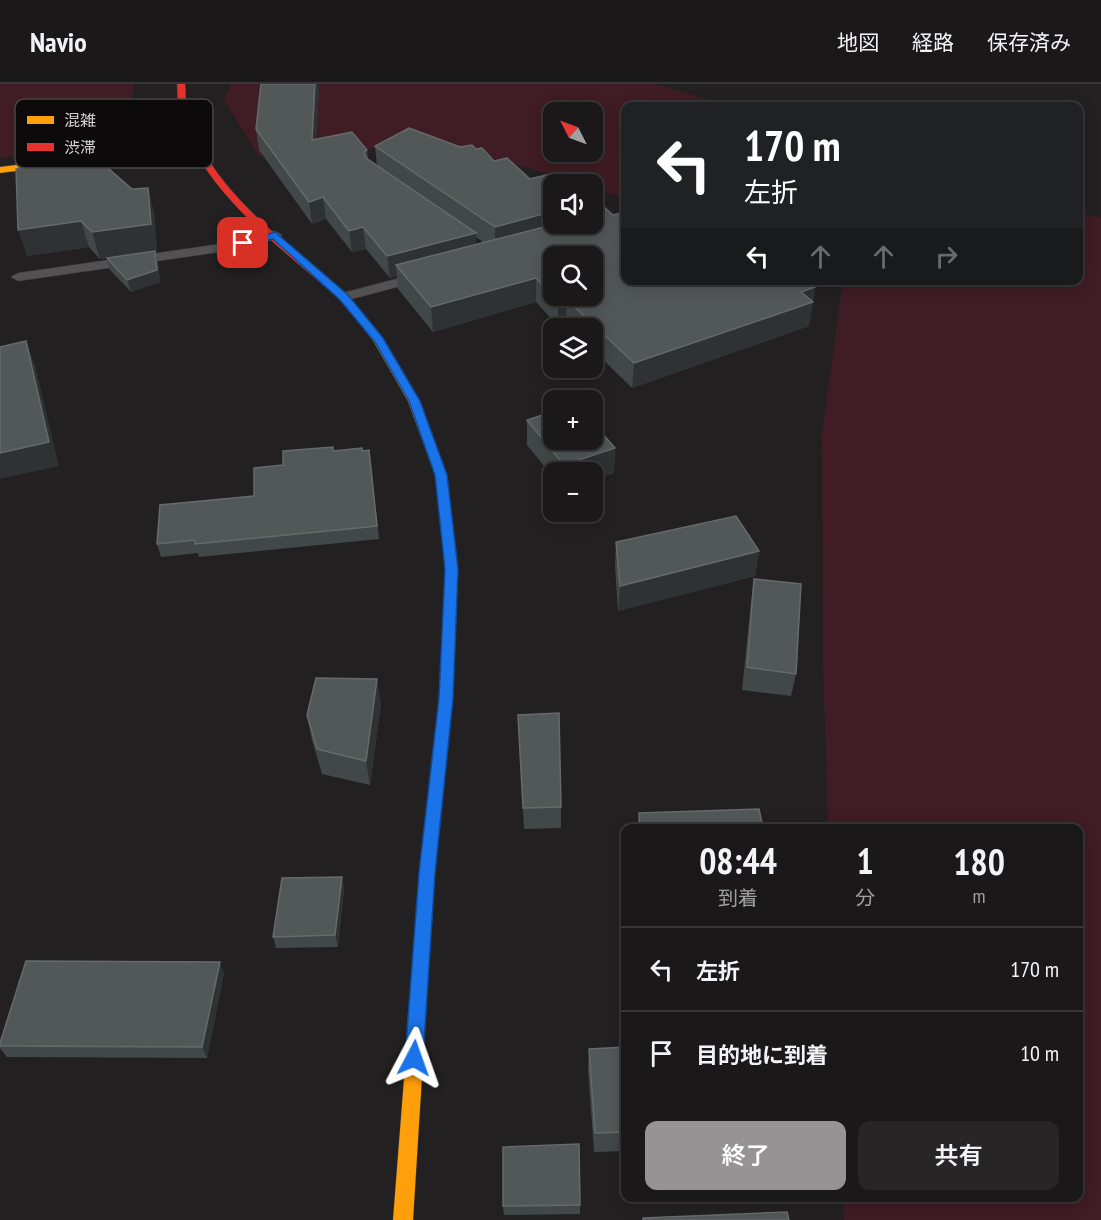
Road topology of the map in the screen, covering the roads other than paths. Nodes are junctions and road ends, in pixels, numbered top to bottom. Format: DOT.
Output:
graph roads {
  1 [pos="182,84"];
  2 [pos="179,99"];
  3 [pos="16,168"];
  4 [pos="212,168"];
  5 [pos="0,170"];
  6 [pos="275,235"];
  7 [pos="435,273"];
  8 [pos="18,277"];
  9 [pos="344,297"];
  10 [pos="403,1220"];
  1 -- 2 [label="main road"];
  3 -- 5 [label="main road"];
  4 -- 6 [label="main road"];
  6 -- 8 [label="lane"];
  6 -- 9 [label="main road"];
  7 -- 9 [label="lane"];
  9 -- 10 [label="main road"];
}
